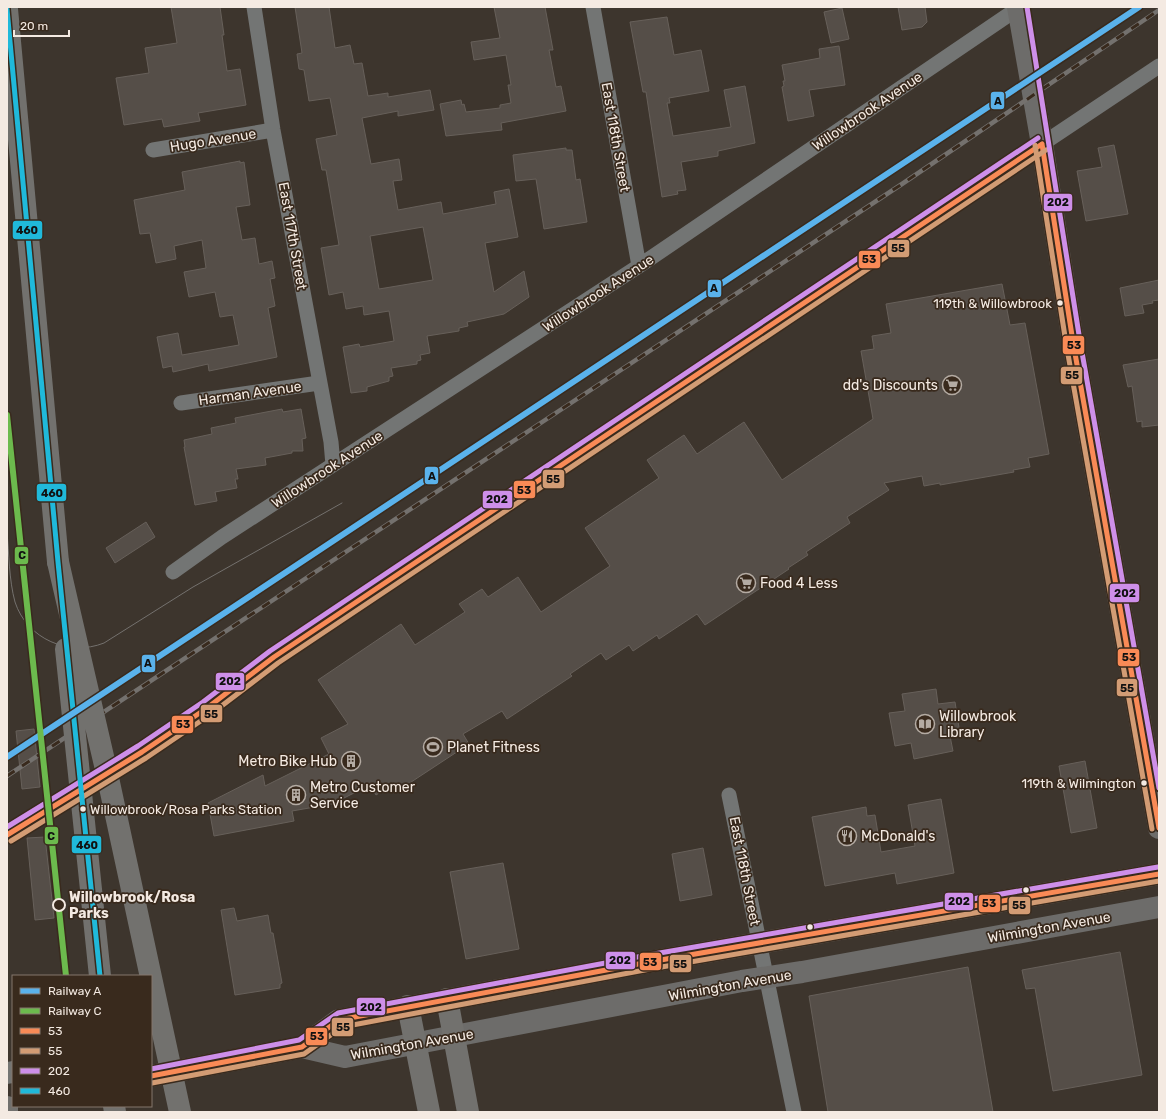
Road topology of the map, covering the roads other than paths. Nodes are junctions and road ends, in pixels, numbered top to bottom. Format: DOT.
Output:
graph roads {
  1 [pos="254,7"];
  2 [pos="594,7"];
  3 [pos="1019,7"];
  4 [pos="7,9"];
  5 [pos="1159,66"];
  6 [pos="273,130"];
  7 [pos="1042,144"];
  8 [pos="153,150"];
  9 [pos="639,266"];
  10 [pos="320,383"];
  11 [pos="181,403"];
  12 [pos="332,465"];
  13 [pos="58,562"];
  14 [pos="173,572"];
  15 [pos="142,752"];
  16 [pos="729,795"];
  17 [pos="1159,828"];
  18 [pos="1159,874"];
  19 [pos="1159,907"];
  20 [pos="759,944"];
  21 [pos="100,975"];
  22 [pos="150,975"];
  23 [pos="765,977"];
  24 [pos="152,982"];
  25 [pos="447,999"];
  26 [pos="408,1006"];
  27 [pos="454,1037"];
  28 [pos="415,1044"];
  29 [pos="302,1047"];
  30 [pos="152,1076"];
  31 [pos="7,1106"];
  32 [pos="8,1112"];
  33 [pos="180,1112"];
  34 [pos="429,1112"];
  35 [pos="468,1112"];
  36 [pos="794,1112"];
  1 -- 6 [label="street, East 117th Street"];
  2 -- 9 [label="street, East 118th Street"];
  3 -- 7 [label="main road"];
  3 -- 9 [label="street, Willowbrook Avenue"];
  4 -- 13 [label="highway"];
  5 -- 7 [label="street"];
  6 -- 8 [label="street, Hugo Avenue"];
  6 -- 10 [label="street, East 117th Street"];
  7 -- 15 [label="street"];
  7 -- 17 [label="main road"];
  9 -- 12 [label="street, Willowbrook Avenue"];
  10 -- 11 [label="street, Harman Avenue"];
  10 -- 12 [label="street, East 117th Street"];
  12 -- 14 [label="street, Willowbrook Avenue"];
  13 -- 21 [label="highway, bridge"];
  13 -- 22 [label="highway, bridge"];
  16 -- 20 [label="street, East 118th Street"];
  18 -- 20 [label="main road, Wilmington Avenue"];
  19 -- 23 [label="main road, Wilmington Avenue"];
  20 -- 23 [label="street, East 118th Street"];
  20 -- 25 [label="main road, Wilmington Avenue"];
  23 -- 27 [label="main road, Wilmington Avenue"];
  23 -- 36 [label="street, East 118th Street"];
  24 -- 33 [label="highway, bridge"];
  25 -- 26 [label="main road, Wilmington Avenue"];
  25 -- 27 [label="highway"];
  26 -- 28 [label="highway"];
  26 -- 29 [label="main road, Wilmington Avenue"];
  27 -- 28 [label="main road, Wilmington Avenue"];
  27 -- 35 [label="highway"];
  28 -- 29 [label="main road, Wilmington Avenue"];
  28 -- 34 [label="highway"];
  29 -- 30 [label="main road, Wilmington Avenue"];
  31 -- 32 [label="highway"];
}
